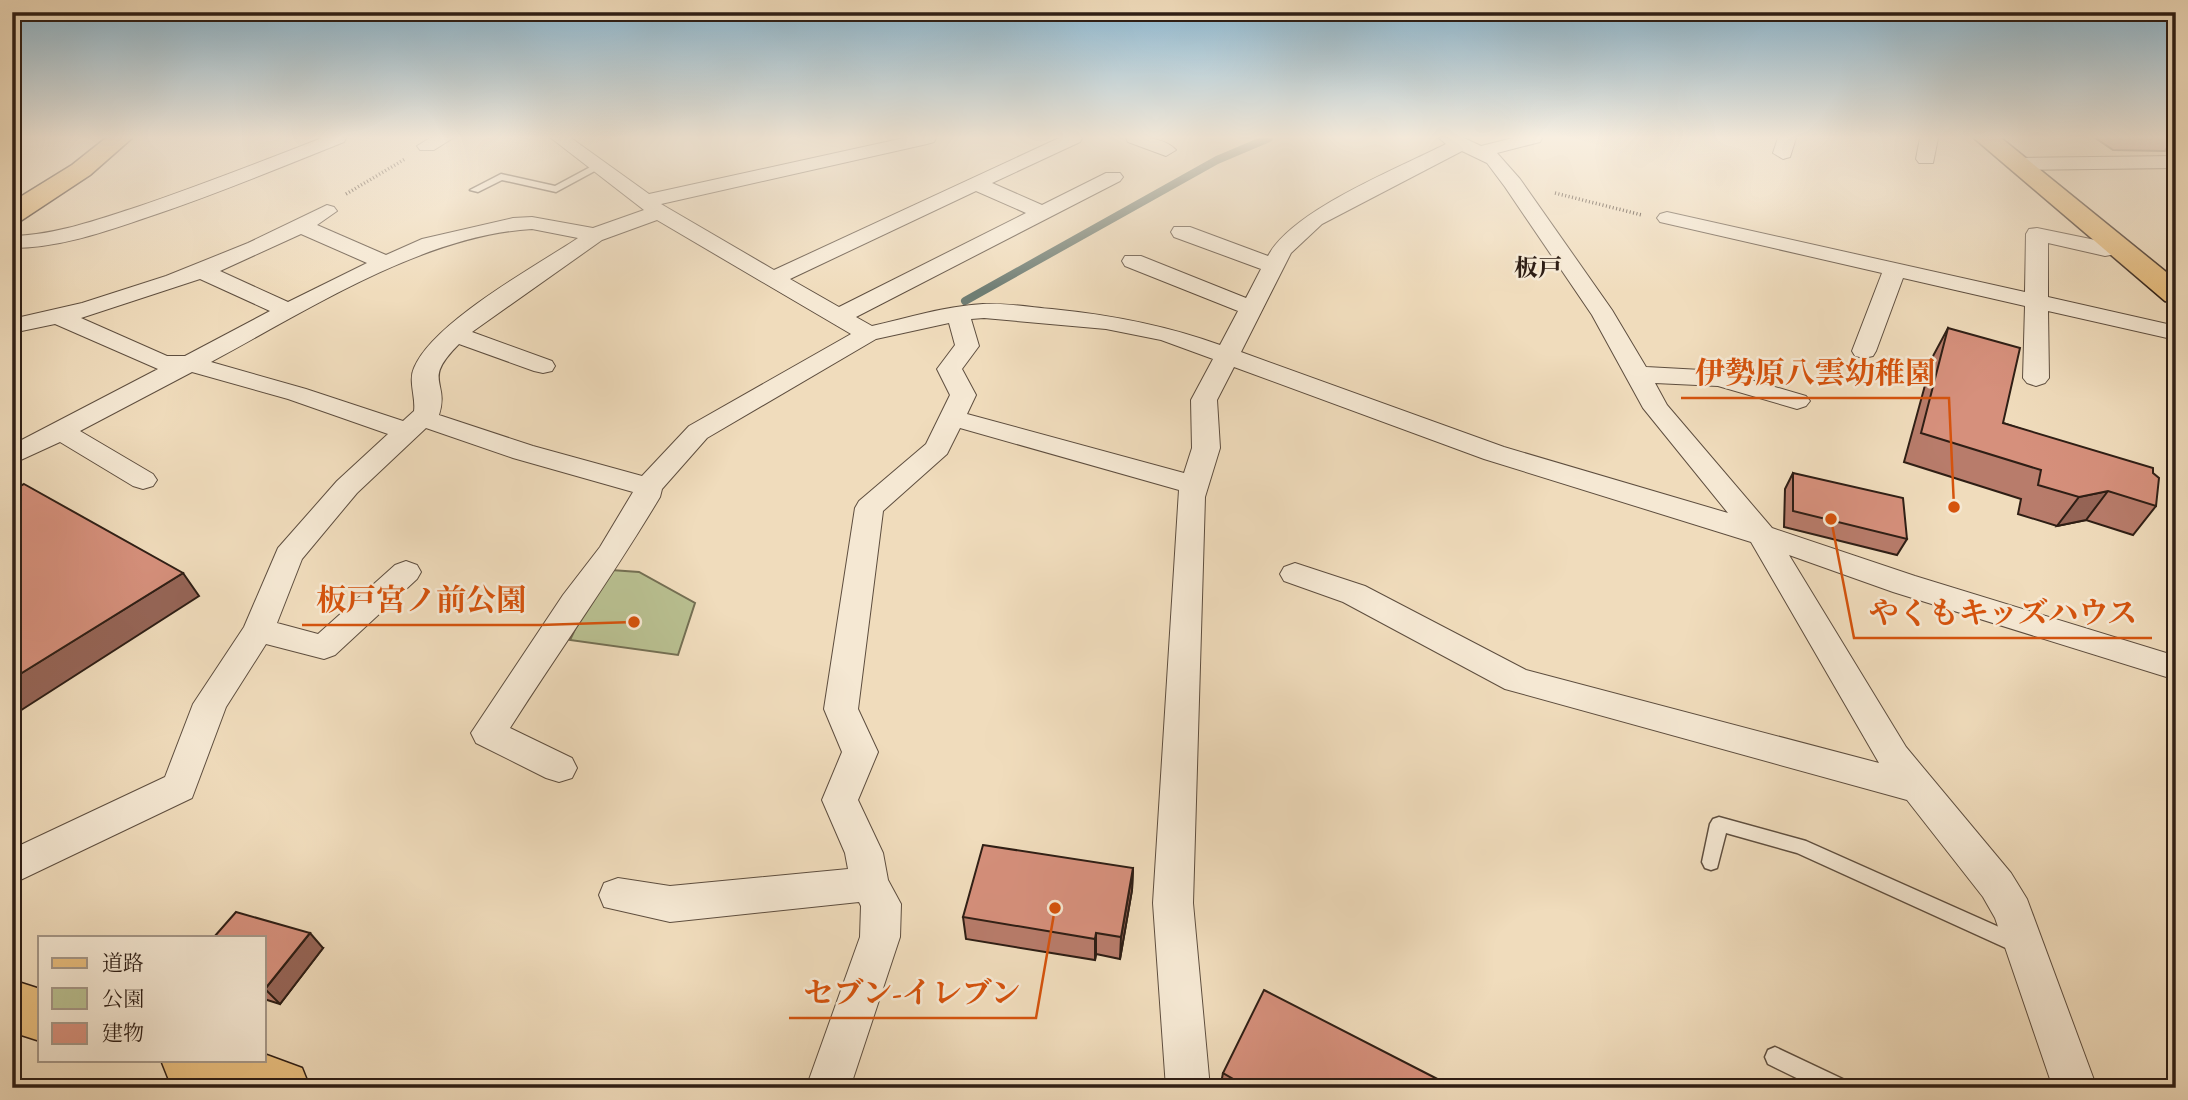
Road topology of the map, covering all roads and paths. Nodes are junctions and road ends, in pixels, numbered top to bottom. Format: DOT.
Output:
graph roads {
  1 [pos="50,189"];
  2 [pos="202,189"];
  3 [pos="354,189"];
  4 [pos="629,189"];
  5 [pos="701,189"];
  6 [pos="916,189"];
  7 [pos="962,189"];
  8 [pos="989,189"];
  9 [pos="1089,189"];
  10 [pos="1376,189"];
  11 [pos="1517,189"];
  12 [pos="1538,189"];
  13 [pos="2051,189"];
  14 [pos="941,200"];
  15 [pos="651,207"];
  16 [pos="16,210"];
  17 [pos="327,211"];
  18 [pos="1042,213"];
  19 [pos="1667,218"];
  20 [pos="301,226"];
  21 [pos="838,226"];
  22 [pos="1199,234"];
  23 [pos="594,235"];
  24 [pos="861,237"];
  25 [pos="12,242"];
  26 [pos="2120,247"];
  27 [pos="385,263"];
  28 [pos="1272,265"];
  29 [pos="1135,266"];
  30 [pos="199,270"];
  31 [pos="1894,271"];
  32 [pos="774,278"];
  33 [pos="2176,295"];
  34 [pos="2038,304"];
  35 [pos="1251,308"];
  36 [pos="288,311"];
  37 [pos="958,314"];
  38 [pos="840,316"];
  39 [pos="61,318"];
  40 [pos="12,326"];
  41 [pos="2176,333"];
  42 [pos="868,334"];
  43 [pos="456,335"];
  44 [pos="1864,351"];
  45 [pos="1227,355"];
  46 [pos="189,363"];
  47 [pos="543,366"];
  48 [pos="1635,374"];
  49 [pos="2036,378"];
  50 [pos="1797,401"];
  51 [pos="952,418"];
  52 [pos="414,425"];
  53 [pos="61,431"];
  54 [pos="12,456"];
  55 [pos="143,480"];
  56 [pos="1194,485"];
  57 [pos="648,487"];
  58 [pos="1762,536"];
  59 [pos="406,572"];
  60 [pos="1295,574"];
  61 [pos="258,630"];
  62 [pos="2176,668"];
  63 [pos="559,768"];
  64 [pos="1918,788"];
  65 [pos="1711,862"];
  66 [pos="12,867"];
  67 [pos="869,884"];
  68 [pos="618,895"];
  69 [pos="2027,949"];
  70 [pos="12,1006"];
  71 [pos="38,1014"];
  72 [pos="1775,1057"];
  73 [pos="196,1062"];
  74 [pos="282,1088"];
  75 [pos="828,1088"];
  76 [pos="1188,1088"];
  77 [pos="1840,1088"];
  78 [pos="2075,1088"];
  1 -- 16 [label="main road"];
  2 -- 25 [label="street"];
  3 -- 17 [label="path"];
  4 -- 15 [label="street"];
  5 -- 15 [label="street"];
  6 -- 14 [label="street"];
  7 -- 14 [label="street"];
  8 -- 18 [label="street"];
  9 -- 18 [label="street"];
  10 -- 28 [label="street"];
  11 -- 48 [label="street"];
  12 -- 19 [label="path"];
  13 -- 26 [label="main road"];
  14 -- 24 [label="street"];
  15 -- 23 [label="street"];
  15 -- 32 [label="street"];
  17 -- 20 [label="street"];
  18 -- 38 [label="street"];
  19 -- 31 [label="street"];
  20 -- 27 [label="street"];
  20 -- 30 [label="street"];
  21 -- 24 [label="street"];
  22 -- 28 [label="street"];
  23 -- 27 [label="street"];
  23 -- 43 [label="street"];
  24 -- 32 [label="street"];
  26 -- 33 [label="main road"];
  26 -- 34 [label="street"];
  27 -- 36 [label="street"];
  28 -- 35 [label="street"];
  29 -- 35 [label="street"];
  30 -- 36 [label="street"];
  30 -- 39 [label="street"];
  31 -- 34 [label="street"];
  31 -- 44 [label="street"];
  32 -- 38 [label="street"];
  34 -- 41 [label="street"];
  34 -- 49 [label="street"];
  35 -- 45 [label="street"];
  36 -- 46 [label="street"];
  37 -- 42 [label="street"];
  37 -- 45 [label="street"];
  37 -- 51 [label="street"];
  38 -- 42 [label="street"];
  39 -- 40 [label="street"];
  39 -- 46 [label="street"];
  42 -- 57 [label="street"];
  43 -- 47 [label="street"];
  43 -- 52 [label="street"];
  45 -- 56 [label="street"];
  45 -- 58 [label="street"];
  46 -- 52 [label="street"];
  46 -- 53 [label="street"];
  48 -- 50 [label="street"];
  48 -- 58 [label="street"];
  51 -- 56 [label="street"];
  51 -- 67 [label="street"];
  52 -- 57 [label="street"];
  52 -- 61 [label="street"];
  53 -- 54 [label="street"];
  53 -- 55 [label="street"];
  56 -- 76 [label="street"];
  57 -- 63 [label="street"];
  58 -- 62 [label="street"];
  58 -- 64 [label="street"];
  59 -- 61 [label="street"];
  60 -- 64 [label="street"];
  61 -- 66 [label="street"];
  64 -- 69 [label="street"];
  65 -- 69 [label="lane"];
  67 -- 68 [label="street"];
  67 -- 75 [label="street"];
  69 -- 78 [label="street"];
  70 -- 71 [label="main road"];
  72 -- 77 [label="lane"];
  73 -- 74 [label="main road"];
}
